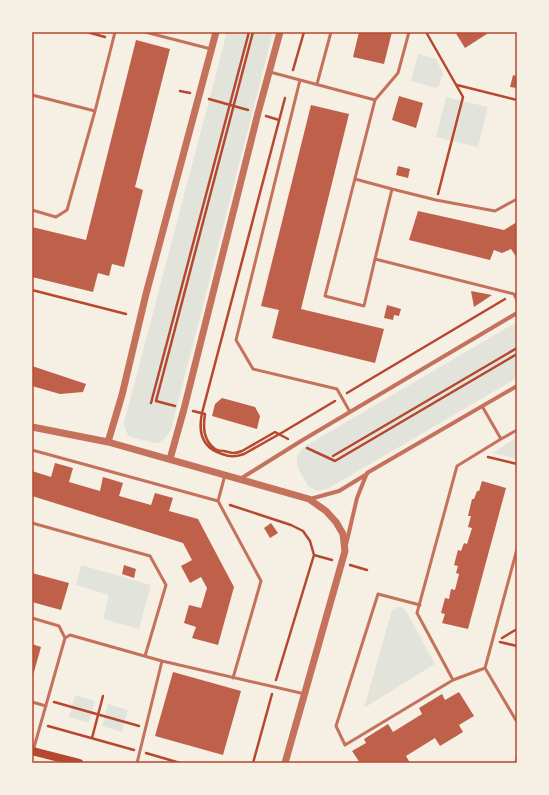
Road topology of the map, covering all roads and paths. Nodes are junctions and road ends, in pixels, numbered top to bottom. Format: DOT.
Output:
graph roads {
  1 [pos="87,32"];
  2 [pos="116,32"];
  3 [pos="145,32"];
  4 [pos="216,32"];
  5 [pos="249,32"];
  6 [pos="280,32"];
  7 [pos="304,32"];
  8 [pos="331,32"];
  9 [pos="408,32"];
  10 [pos="426,32"];
  11 [pos="114,39"];
  12 [pos="211,49"];
  13 [pos="270,72"];
  14 [pos="291,78"];
  15 [pos="300,80"];
  16 [pos="317,84"];
  17 [pos="456,85"];
  18 [pos="180,91"];
  19 [pos="32,95"];
  20 [pos="200,96"];
  21 [pos="375,100"];
  22 [pos="517,100"];
  23 [pos="230,105"];
  24 [pos="95,111"];
  25 [pos="258,113"];
  26 [pos="279,120"];
  27 [pos="355,179"];
  28 [pos="392,189"];
  29 [pos="517,198"];
  30 [pos="436,200"];
  31 [pos="32,210"];
  32 [pos="375,259"];
  33 [pos="32,290"];
  34 [pos="514,294"];
  35 [pos="517,300"];
  36 [pos="517,313"];
  37 [pos="126,314"];
  38 [pos="517,348"];
  39 [pos="517,354"];
  40 [pos="517,386"];
  41 [pos="342,397"];
  42 [pos="151,403"];
  43 [pos="482,406"];
  44 [pos="350,412"];
  45 [pos="32,427"];
  46 [pos="517,430"];
  47 [pos="501,439"];
  48 [pos="108,442"];
  49 [pos="298,444"];
  50 [pos="32,450"];
  51 [pos="219,453"];
  52 [pos="476,454"];
  53 [pos="333,456"];
  54 [pos="217,458"];
  55 [pos="170,459"];
  56 [pos="517,464"];
  57 [pos="367,474"];
  58 [pos="226,475"];
  59 [pos="240,479"];
  60 [pos="309,499"];
  61 [pos="218,501"];
  62 [pos="32,523"];
  63 [pos="517,549"];
  64 [pos="345,551"];
  65 [pos="420,605"];
  66 [pos="32,618"];
  67 [pos="517,629"];
  68 [pos="65,638"];
  69 [pos="517,646"];
  70 [pos="145,656"];
  71 [pos="162,661"];
  72 [pos="485,668"];
  73 [pos="233,678"];
  74 [pos="453,680"];
  75 [pos="274,687"];
  76 [pos="305,694"];
  77 [pos="103,696"];
  78 [pos="48,700"];
  79 [pos="32,702"];
  80 [pos="46,706"];
  81 [pos="98,714"];
  82 [pos="517,722"];
  83 [pos="41,724"];
  84 [pos="146,728"];
  85 [pos="92,738"];
  86 [pos="32,751"];
  87 [pos="140,752"];
  88 [pos="517,757"];
  89 [pos="79,763"];
  90 [pos="137,763"];
  91 [pos="180,763"];
  92 [pos="253,763"];
  93 [pos="285,763"];
  94 [pos="516,763"];
  1 -- 11 [label="path"];
  2 -- 11 [label="lane"];
  3 -- 12 [label="lane"];
  4 -- 12 [label="street"];
  5 -- 23 [label="path"];
  6 -- 13 [label="street"];
  7 -- 14 [label="path"];
  8 -- 16 [label="lane"];
  9 -- 21 [label="lane"];
  10 -- 17 [label="path"];
  11 -- 24 [label="lane"];
  12 -- 20 [label="street"];
  13 -- 14 [label="lane"];
  13 -- 25 [label="street"];
  14 -- 15 [label="lane"];
  14 -- 26 [label="path"];
  15 -- 16 [label="lane"];
  15 -- 41 [label="lane"];
  16 -- 21 [label="lane"];
  17 -- 22 [label="path"];
  17 -- 30 [label="path"];
  18 -- 20 [label="path"];
  19 -- 24 [label="lane"];
  20 -- 23 [label="path"];
  20 -- 48 [label="street"];
  21 -- 27 [label="lane"];
  23 -- 25 [label="path"];
  23 -- 42 [label="path"];
  24 -- 31 [label="lane"];
  25 -- 26 [label="path"];
  25 -- 55 [label="street"];
  26 -- 51 [label="path"];
  27 -- 28 [label="lane"];
  27 -- 32 [label="lane"];
  28 -- 30 [label="lane"];
  28 -- 32 [label="lane"];
  29 -- 30 [label="lane"];
  32 -- 34 [label="lane"];
  33 -- 37 [label="path"];
  34 -- 35 [label="lane"];
  34 -- 41 [label="path"];
  36 -- 44 [label="street"];
  38 -- 53 [label="path"];
  39 -- 49 [label="path"];
  40 -- 43 [label="street"];
  41 -- 44 [label="lane"];
  41 -- 51 [label="path"];
  43 -- 47 [label="lane"];
  43 -- 57 [label="street"];
  44 -- 49 [label="street"];
  45 -- 48 [label="street"];
  46 -- 47 [label="lane"];
  47 -- 52 [label="lane"];
  48 -- 55 [label="street"];
  49 -- 59 [label="street"];
  50 -- 61 [label="lane"];
  51 -- 54 [label="path"];
  52 -- 56 [label="path"];
  52 -- 65 [label="lane"];
  55 -- 58 [label="street"];
  57 -- 60 [label="street"];
  57 -- 64 [label="street"];
  58 -- 59 [label="street"];
  58 -- 61 [label="lane"];
  59 -- 60 [label="street"];
  60 -- 64 [label="street"];
  61 -- 73 [label="lane"];
  61 -- 75 [label="path"];
  62 -- 70 [label="lane"];
  63 -- 72 [label="lane"];
  64 -- 76 [label="street"];
  65 -- 74 [label="lane"];
  65 -- 74 [label="lane"];
  66 -- 68 [label="lane"];
  67 -- 69 [label="path"];
  68 -- 70 [label="lane"];
  68 -- 78 [label="lane"];
  70 -- 71 [label="lane"];
  71 -- 73 [label="lane"];
  71 -- 84 [label="lane"];
  72 -- 74 [label="lane"];
  72 -- 82 [label="lane"];
  73 -- 75 [label="lane"];
  75 -- 76 [label="lane"];
  75 -- 92 [label="path"];
  76 -- 93 [label="street"];
  77 -- 81 [label="path"];
  78 -- 80 [label="lane"];
  78 -- 81 [label="path"];
  79 -- 80 [label="lane"];
  80 -- 83 [label="lane"];
  81 -- 84 [label="path"];
  81 -- 85 [label="path"];
  83 -- 85 [label="path"];
  83 -- 86 [label="lane"];
  84 -- 87 [label="lane"];
  85 -- 87 [label="path"];
  86 -- 89 [label="main road"];
  87 -- 90 [label="lane"];
  87 -- 91 [label="path"];
  88 -- 94 [label="lane"];
}
